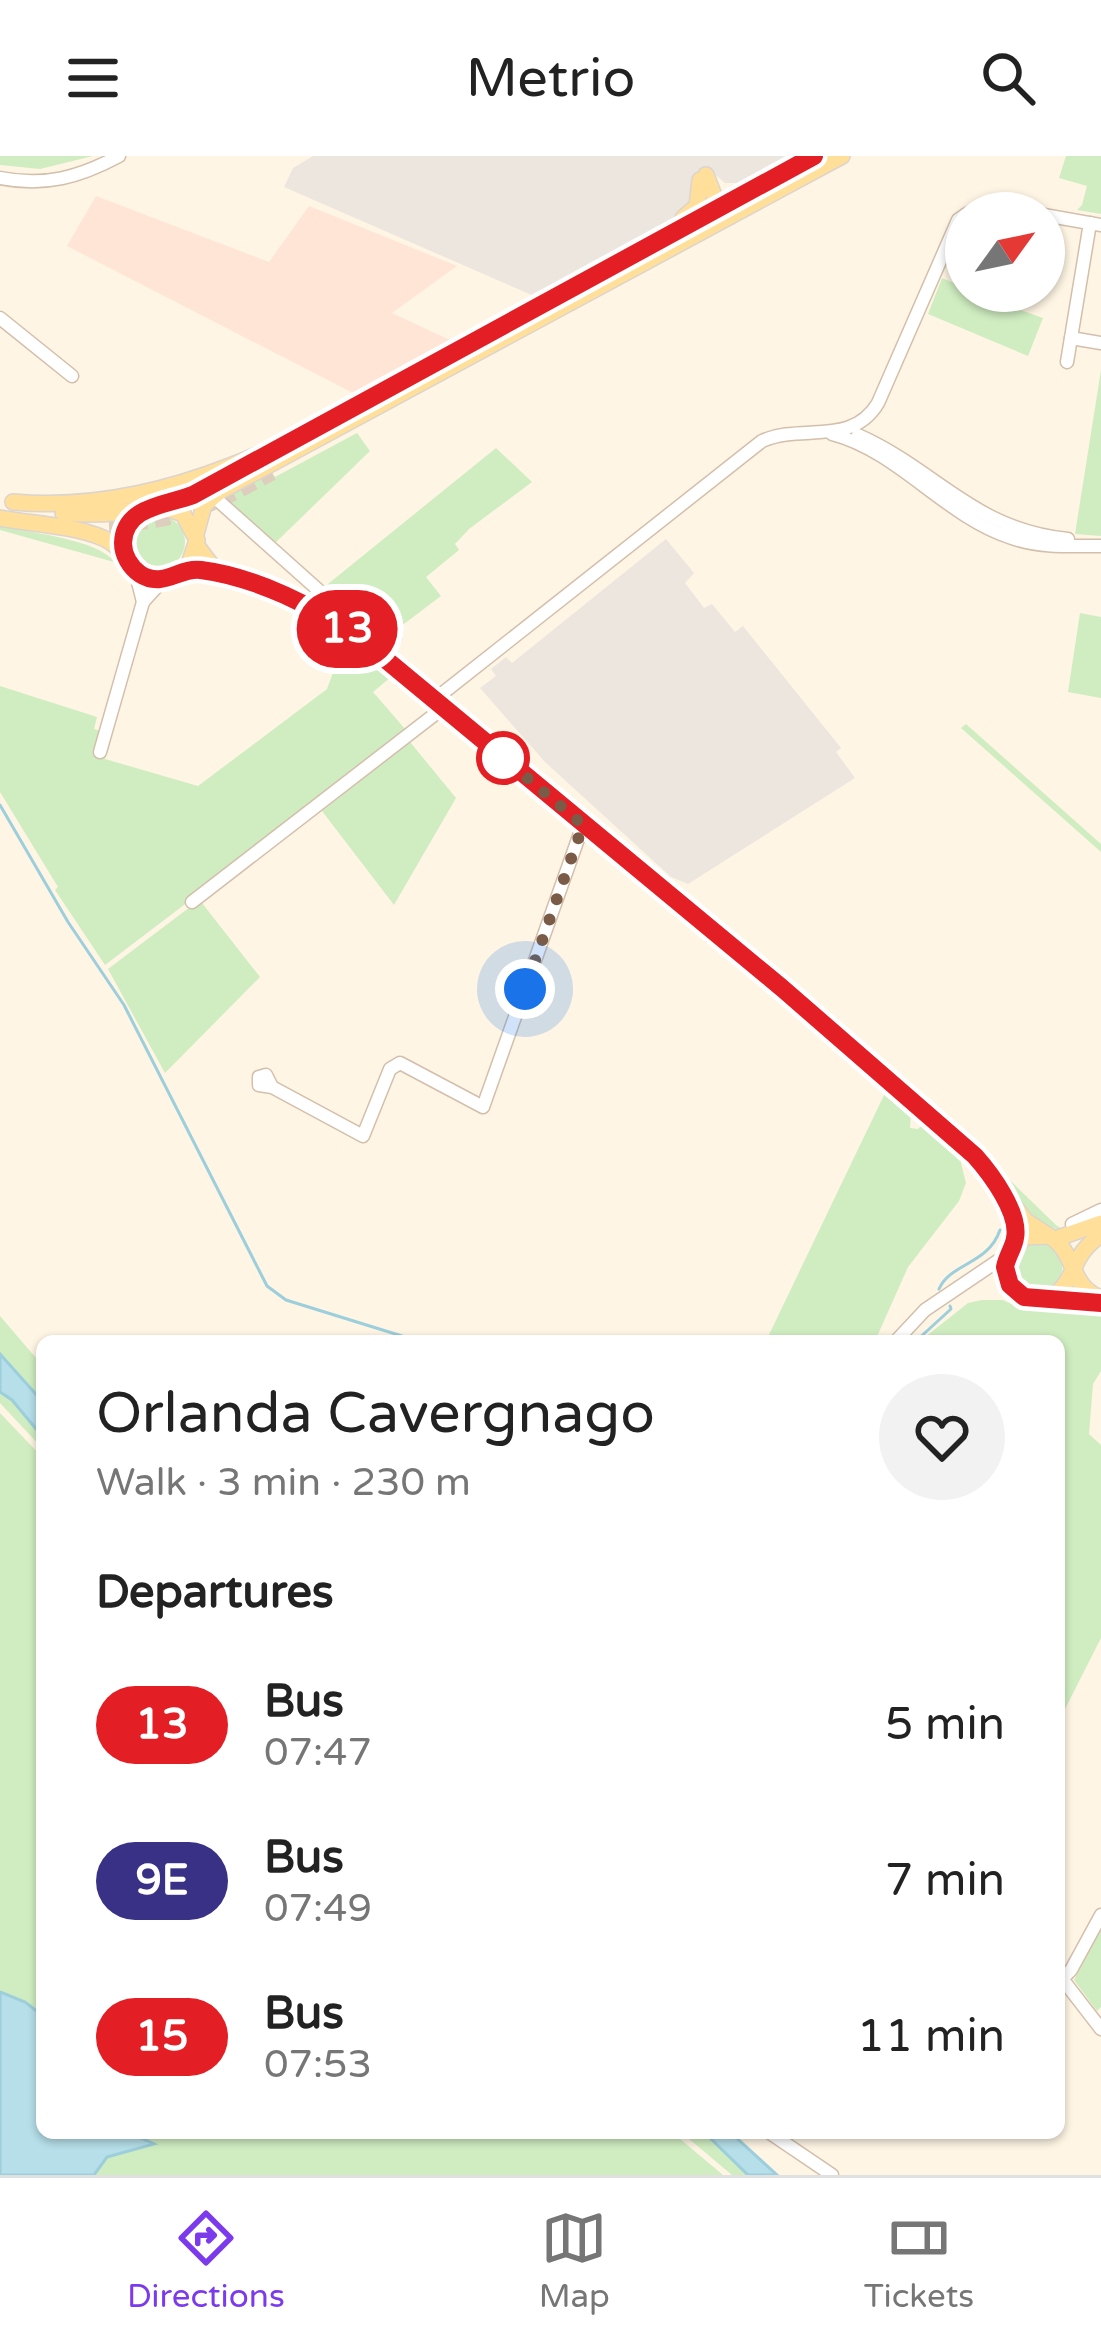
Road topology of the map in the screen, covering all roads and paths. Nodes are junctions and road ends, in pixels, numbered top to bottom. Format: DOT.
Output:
graph roads {
  1 [pos="119,156"];
  2 [pos="796,156"];
  3 [pos="842,156"];
  4 [pos="818,161"];
  5 [pos="0,178"];
  6 [pos="703,178"];
  7 [pos="719,208"];
  8 [pos="1065,219"];
  9 [pos="1096,224"];
  10 [pos="945,249"];
  11 [pos="605,277"];
  12 [pos="544,317"];
  13 [pos="0,318"];
  14 [pos="1072,338"];
  15 [pos="1101,343"];
  16 [pos="1067,362"];
  17 [pos="72,376"];
  18 [pos="874,410"];
  19 [pos="834,432"];
  20 [pos="867,444"];
  21 [pos="257,458"];
  22 [pos="272,473"];
  23 [pos="213,496"];
  24 [pos="3,507"];
  25 [pos="156,507"];
  26 [pos="109,525"];
  27 [pos="196,540"];
  28 [pos="1101,546"];
  29 [pos="132,566"];
  30 [pos="184,571"];
  31 [pos="230,576"];
  32 [pos="163,580"];
  33 [pos="142,602"];
  34 [pos="339,617"];
  35 [pos="395,638"];
  36 [pos="439,704"];
  37 [pos="100,752"];
  38 [pos="580,822"];
  39 [pos="192,902"];
  40 [pos="272,1087"];
  41 [pos="990,1175"];
  42 [pos="1101,1210"];
  43 [pos="1101,1223"];
  44 [pos="1072,1224"];
  45 [pos="1101,1235"];
  46 [pos="1052,1237"];
  47 [pos="1012,1249"];
  48 [pos="1071,1271"];
  49 [pos="1010,1285"];
  50 [pos="1048,1298"];
  51 [pos="941,1299"];
  52 [pos="1101,1300"];
  53 [pos="901,1335"];
  54 [pos="1101,1916"];
  55 [pos="1065,1974"];
  56 [pos="1065,1983"];
  57 [pos="1101,2029"];
  58 [pos="779,2139"];
  59 [pos="832,2175"];
  1 -- 5 [label="street"];
  2 -- 6 [label="main road"];
  3 -- 4 [label="main road"];
  4 -- 7 [label="main road"];
  4 -- 11 [label="main road"];
  6 -- 7 [label="main road"];
  6 -- 11 [label="main road"];
  7 -- 11 [label="main road"];
  8 -- 9 [label="street"];
  9 -- 14 [label="street"];
  10 -- 18 [label="street"];
  11 -- 12 [label="main road"];
  11 -- 21 [label="main road"];
  12 -- 22 [label="main road"];
  12 -- 23 [label="main road"];
  13 -- 17 [label="street"];
  14 -- 15 [label="street"];
  14 -- 16 [label="street"];
  18 -- 19 [label="street"];
  18 -- 20 [label="street"];
  19 -- 20 [label="street"];
  19 -- 36 [label="street"];
  20 -- 28 [label="street"];
  21 -- 24 [label="main road"];
  21 -- 25 [label="main road"];
  23 -- 27 [label="main road"];
  23 -- 34 [label="street"];
  24 -- 25 [label="main road"];
  24 -- 26 [label="main road"];
  24 -- 29 [label="main road"];
  25 -- 27 [label="main road"];
  25 -- 29 [label="main road"];
  27 -- 30 [label="main road"];
  27 -- 31 [label="main road"];
  29 -- 32 [label="main road"];
  29 -- 33 [label="street"];
  30 -- 31 [label="main road"];
  30 -- 32 [label="main road"];
  31 -- 34 [label="main road"];
  32 -- 33 [label="street"];
  33 -- 37 [label="street"];
  34 -- 35 [label="street"];
  34 -- 36 [label="main road"];
  36 -- 38 [label="main road"];
  36 -- 39 [label="street"];
  38 -- 40 [label="street"];
  38 -- 41 [label="main road"];
  41 -- 46 [label="main road"];
  41 -- 47 [label="main road"];
  42 -- 44 [label="street"];
  43 -- 46 [label="main road"];
  45 -- 48 [label="main road"];
  46 -- 47 [label="main road"];
  46 -- 48 [label="main road"];
  47 -- 49 [label="main road"];
  47 -- 51 [label="street"];
  48 -- 50 [label="main road"];
  48 -- 52 [label="main road"];
  49 -- 50 [label="main road"];
  49 -- 51 [label="street"];
  50 -- 52 [label="main road"];
  51 -- 53 [label="street"];
  54 -- 55 [label="street"];
  56 -- 57 [label="street"];
  58 -- 59 [label="street"];
}
